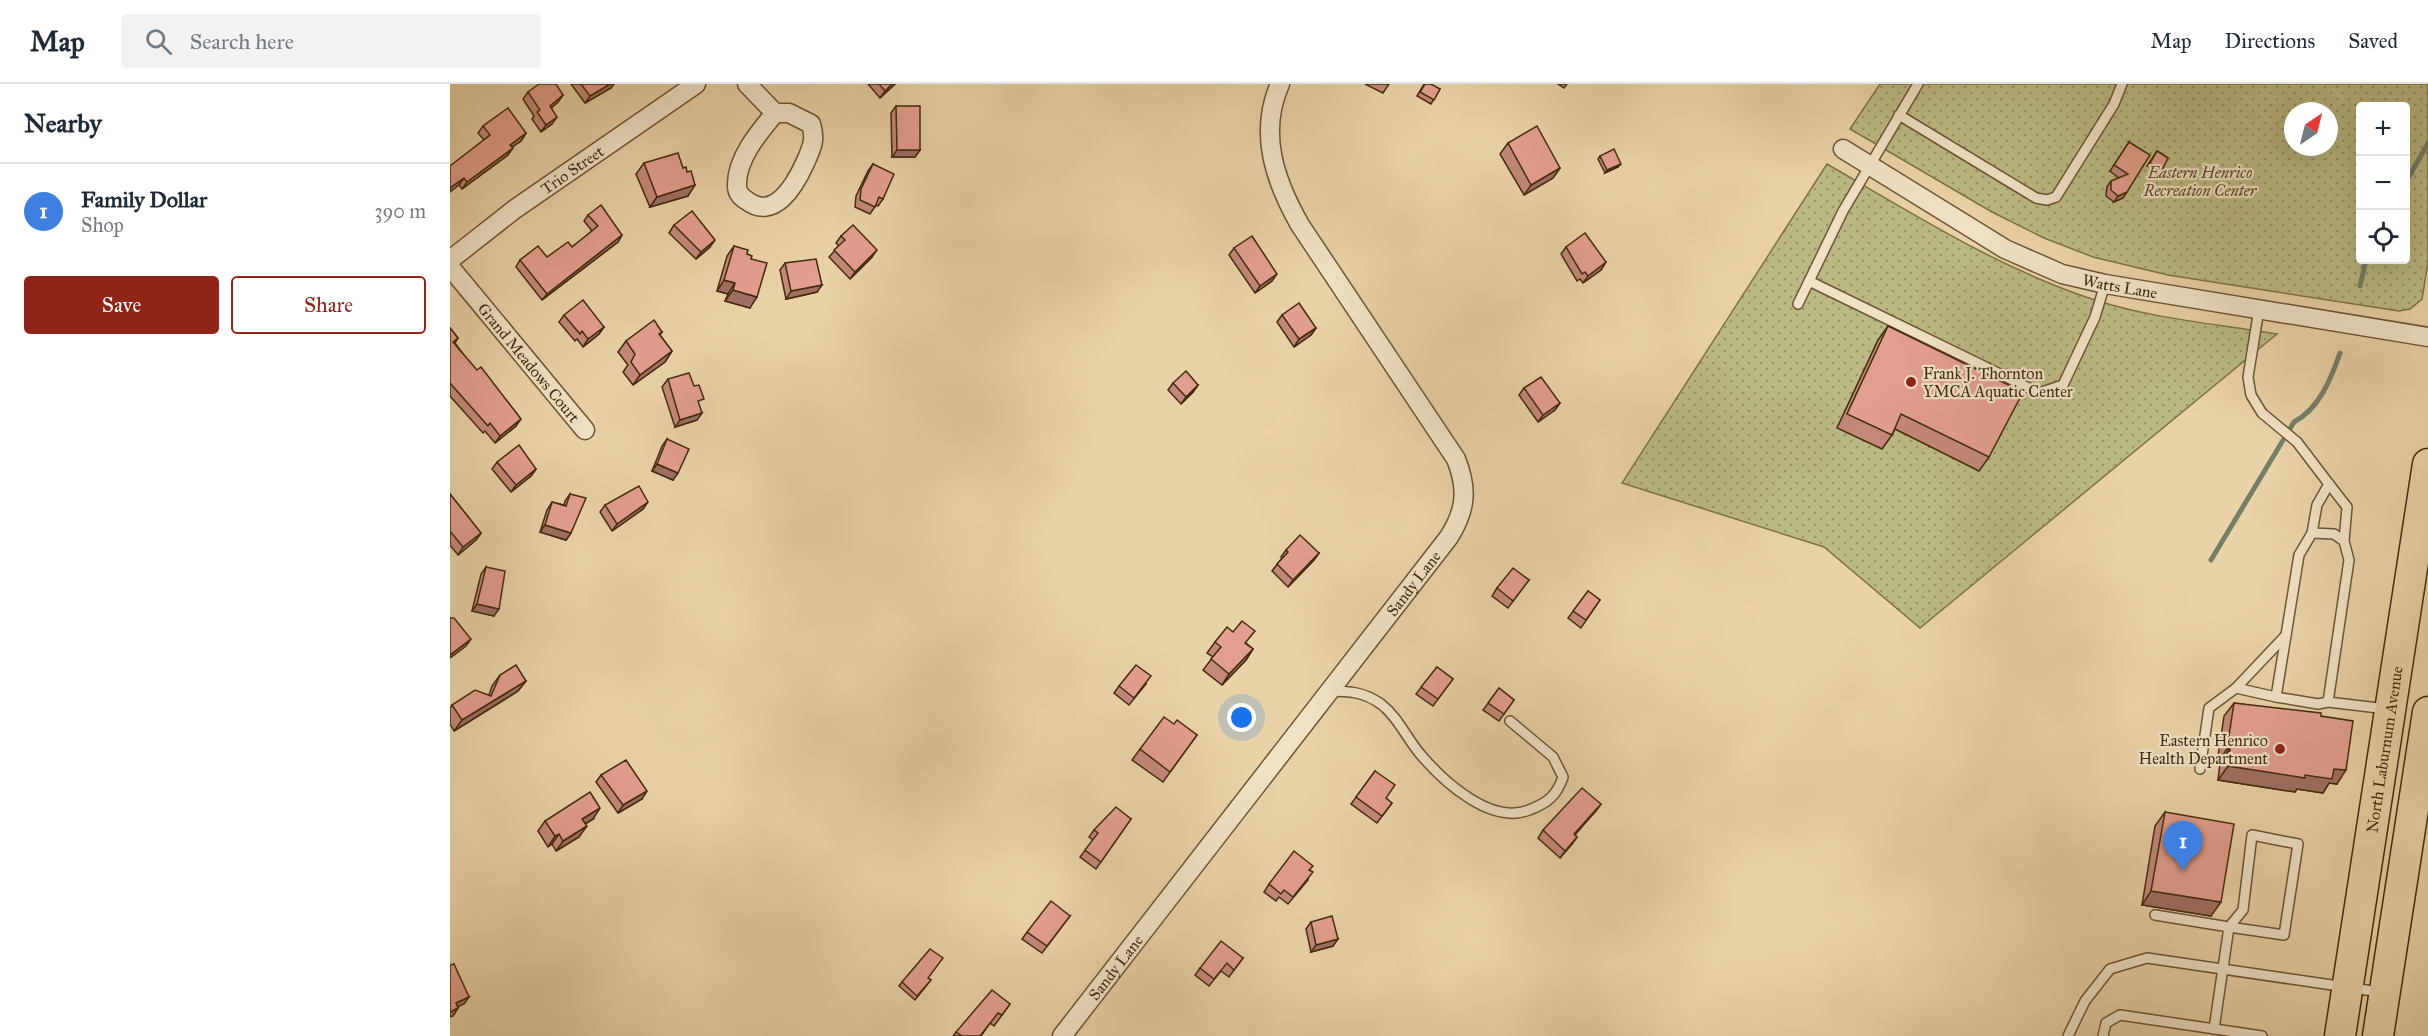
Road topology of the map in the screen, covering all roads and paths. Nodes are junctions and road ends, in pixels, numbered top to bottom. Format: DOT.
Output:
graph roads {
  1 [pos="696,84"];
  2 [pos="747,84"];
  3 [pos="1280,84"];
  4 [pos="1918,84"];
  5 [pos="2122,84"];
  6 [pos="775,113"];
  7 [pos="1899,115"];
  8 [pos="1843,149"];
  9 [pos="1869,165"];
  10 [pos="450,260"];
  11 [pos="450,267"];
  12 [pos="1809,281"];
  13 [pos="2105,284"];
  14 [pos="1798,304"];
  15 [pos="2259,309"];
  16 [pos="2428,337"];
  17 [pos="585,430"];
  18 [pos="2428,464"];
  19 [pos="2329,484"];
  20 [pos="2312,533"];
  21 [pos="2344,541"];
  22 [pos="2286,635"];
  23 [pos="2236,688"];
  24 [pos="1329,691"];
  25 [pos="2276,697"];
  26 [pos="2328,702"];
  27 [pos="2389,710"];
  28 [pos="2428,712"];
  29 [pos="1510,721"];
  30 [pos="2200,769"];
  31 [pos="2155,915"];
  32 [pos="2229,927"];
  33 [pos="2223,969"];
  34 [pos="2347,987"];
  35 [pos="2386,992"];
  36 [pos="2214,1029"];
  37 [pos="1062,1036"];
  38 [pos="2068,1036"];
  39 [pos="2103,1036"];
  40 [pos="2262,1036"];
  41 [pos="2340,1036"];
  42 [pos="2378,1036"];
  1 -- 10 [label="street, Trio Street"];
  2 -- 6 [label="street"];
  3 -- 24 [label="street, Sandy Lane"];
  4 -- 7 [label="lane"];
  5 -- 7 [label="lane"];
  6 -- 6 [label="street"];
  7 -- 9 [label="lane"];
  8 -- 9 [label="street, Watts Lane"];
  9 -- 12 [label="lane"];
  9 -- 13 [label="street, Watts Lane"];
  11 -- 17 [label="street, Grand Meadows Court"];
  12 -- 13 [label="lane"];
  12 -- 14 [label="lane"];
  13 -- 15 [label="street, Watts Lane"];
  15 -- 16 [label="street, Watts Lane"];
  15 -- 19 [label="lane"];
  18 -- 27 [label="main road, North Laburnum Avenue"];
  19 -- 20 [label="lane"];
  19 -- 21 [label="lane"];
  20 -- 21 [label="lane"];
  20 -- 22 [label="lane"];
  21 -- 26 [label="lane"];
  22 -- 23 [label="lane"];
  22 -- 25 [label="lane"];
  23 -- 25 [label="lane"];
  23 -- 30 [label="lane"];
  24 -- 29 [label="lane"];
  24 -- 37 [label="street, Sandy Lane"];
  25 -- 26 [label="lane"];
  26 -- 27 [label="lane"];
  27 -- 34 [label="main road, North Laburnum Avenue"];
  28 -- 35 [label="main road"];
  31 -- 32 [label="lane"];
  32 -- 32 [label="lane"];
  32 -- 33 [label="lane"];
  33 -- 34 [label="lane"];
  33 -- 36 [label="lane"];
  33 -- 38 [label="lane"];
  34 -- 35 [label="lane"];
  34 -- 41 [label="main road, North Laburnum Avenue"];
  35 -- 42 [label="main road"];
  36 -- 39 [label="lane"];
  36 -- 40 [label="lane"];
}
